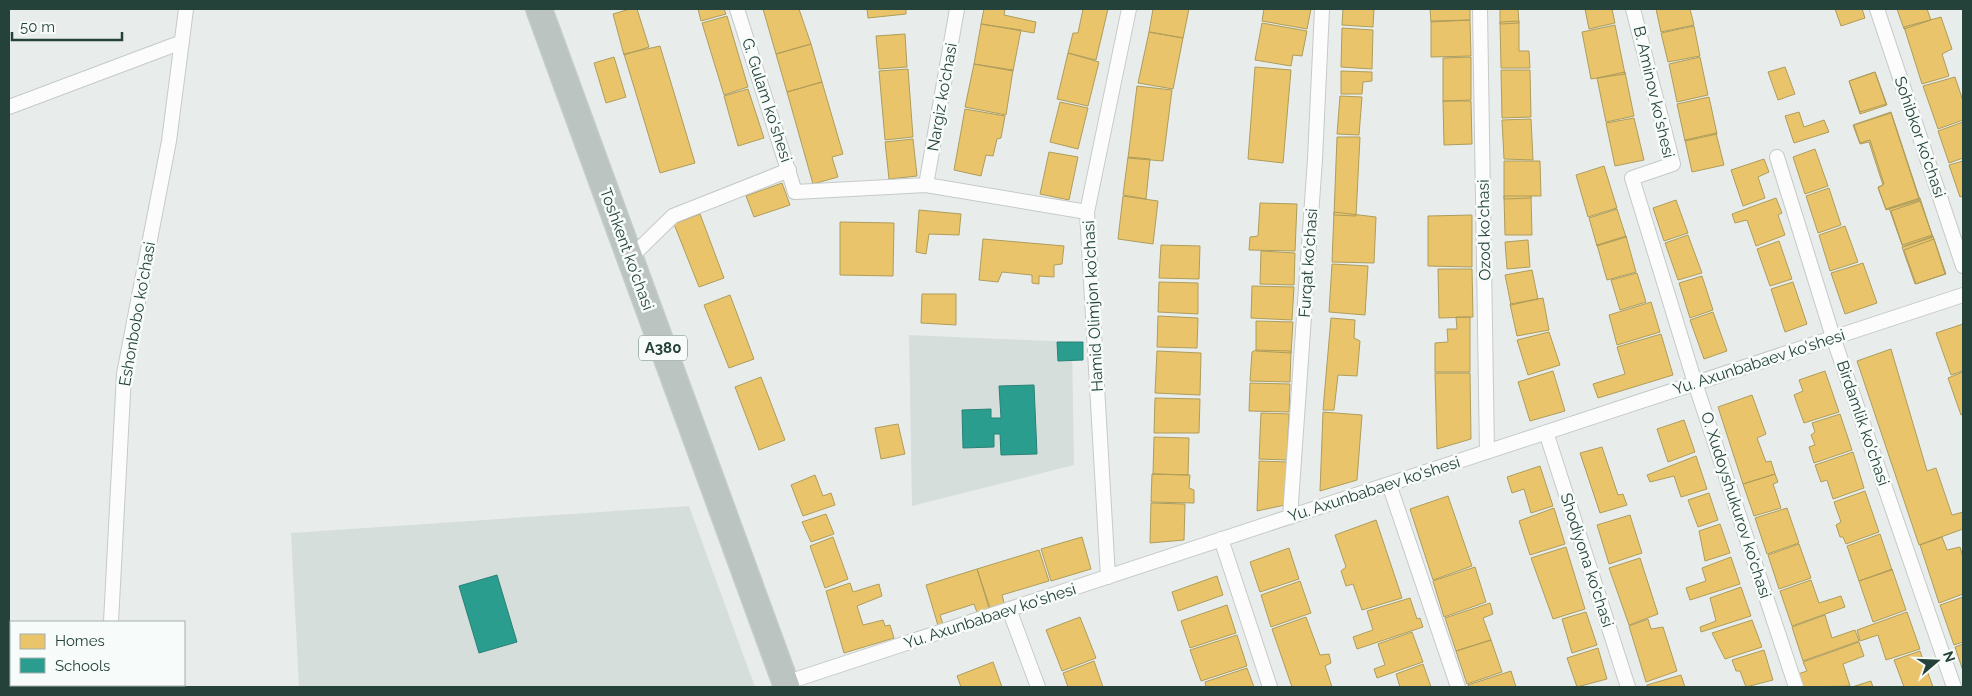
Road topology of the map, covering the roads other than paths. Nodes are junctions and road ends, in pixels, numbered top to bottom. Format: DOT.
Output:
graph roads {
  1 [pos="186,9"];
  2 [pos="539,9"];
  3 [pos="738,9"];
  4 [pos="957,9"];
  5 [pos="1129,9"];
  6 [pos="1322,9"];
  7 [pos="1480,9"];
  8 [pos="1633,9"];
  9 [pos="1877,9"];
  10 [pos="182,42"];
  11 [pos="9,107"];
  12 [pos="1777,156"];
  13 [pos="789,170"];
  14 [pos="1632,178"];
  15 [pos="926,186"];
  16 [pos="1087,212"];
  17 [pos="630,258"];
  18 [pos="1963,266"];
  19 [pos="1963,295"];
  20 [pos="1833,338"];
  21 [pos="1695,383"];
  22 [pos="1546,432"];
  23 [pos="1487,452"];
  24 [pos="1389,484"];
  25 [pos="1290,517"];
  26 [pos="1221,539"];
  27 [pos="1108,576"];
  28 [pos="1009,609"];
  29 [pos="110,621"];
  30 [pos="786,685"];
  31 [pos="1038,687"];
  32 [pos="1270,687"];
  33 [pos="1458,687"];
  34 [pos="1628,687"];
  35 [pos="1796,687"];
  36 [pos="1954,687"];
  1 -- 10 [label="street, Eshonbobo ko'chasi"];
  2 -- 17 [label="highway, Toshkent ko'chasi / A380"];
  3 -- 13 [label="street, G. Gulam ko'shesi"];
  4 -- 15 [label="street, Nargiz ko'chasi"];
  5 -- 16 [label="street, Hamid Olimjon ko'chasi"];
  6 -- 25 [label="street, Furqat ko'chasi"];
  7 -- 23 [label="street, Ozod ko'chasi"];
  8 -- 14 [label="street, B. Aminov ko'shesi"];
  9 -- 18 [label="street, Sohibkor ko'chasi"];
  10 -- 11 [label="street"];
  10 -- 29 [label="street, Eshonbobo ko'chasi"];
  12 -- 20 [label="street, Birdamlik ko'chasi"];
  13 -- 15 [label="street, G. Gulam ko'shesi"];
  13 -- 17 [label="street"];
  14 -- 21 [label="street, O. Xudoyshukurov ko'chasi"];
  15 -- 16 [label="street"];
  16 -- 27 [label="street, Hamid Olimjon ko'chasi"];
  17 -- 30 [label="highway, Toshkent ko'chasi / A380"];
  19 -- 20 [label="street, Yu. Axunbabaev ko'shesi"];
  20 -- 21 [label="street, Yu. Axunbabaev ko'shesi"];
  20 -- 36 [label="street, Birdamlik ko'chasi"];
  21 -- 22 [label="street, Yu. Axunbabaev ko'shesi"];
  21 -- 35 [label="street, O. Xudoyshukurov ko'chasi"];
  22 -- 23 [label="street, Yu. Axunbabaev ko'shesi"];
  22 -- 34 [label="street, Shodiyona ko'chasi"];
  23 -- 24 [label="street, Yu. Axunbabaev ko'shesi"];
  24 -- 25 [label="street, Yu. Axunbabaev ko'shesi"];
  24 -- 33 [label="street"];
  25 -- 26 [label="street, Yu. Axunbabaev ko'shesi"];
  26 -- 27 [label="street, Yu. Axunbabaev ko'shesi"];
  26 -- 32 [label="street"];
  27 -- 28 [label="street, Yu. Axunbabaev ko'shesi"];
  28 -- 30 [label="street, Yu. Axunbabaev ko'shesi"];
  28 -- 31 [label="street"];
}
